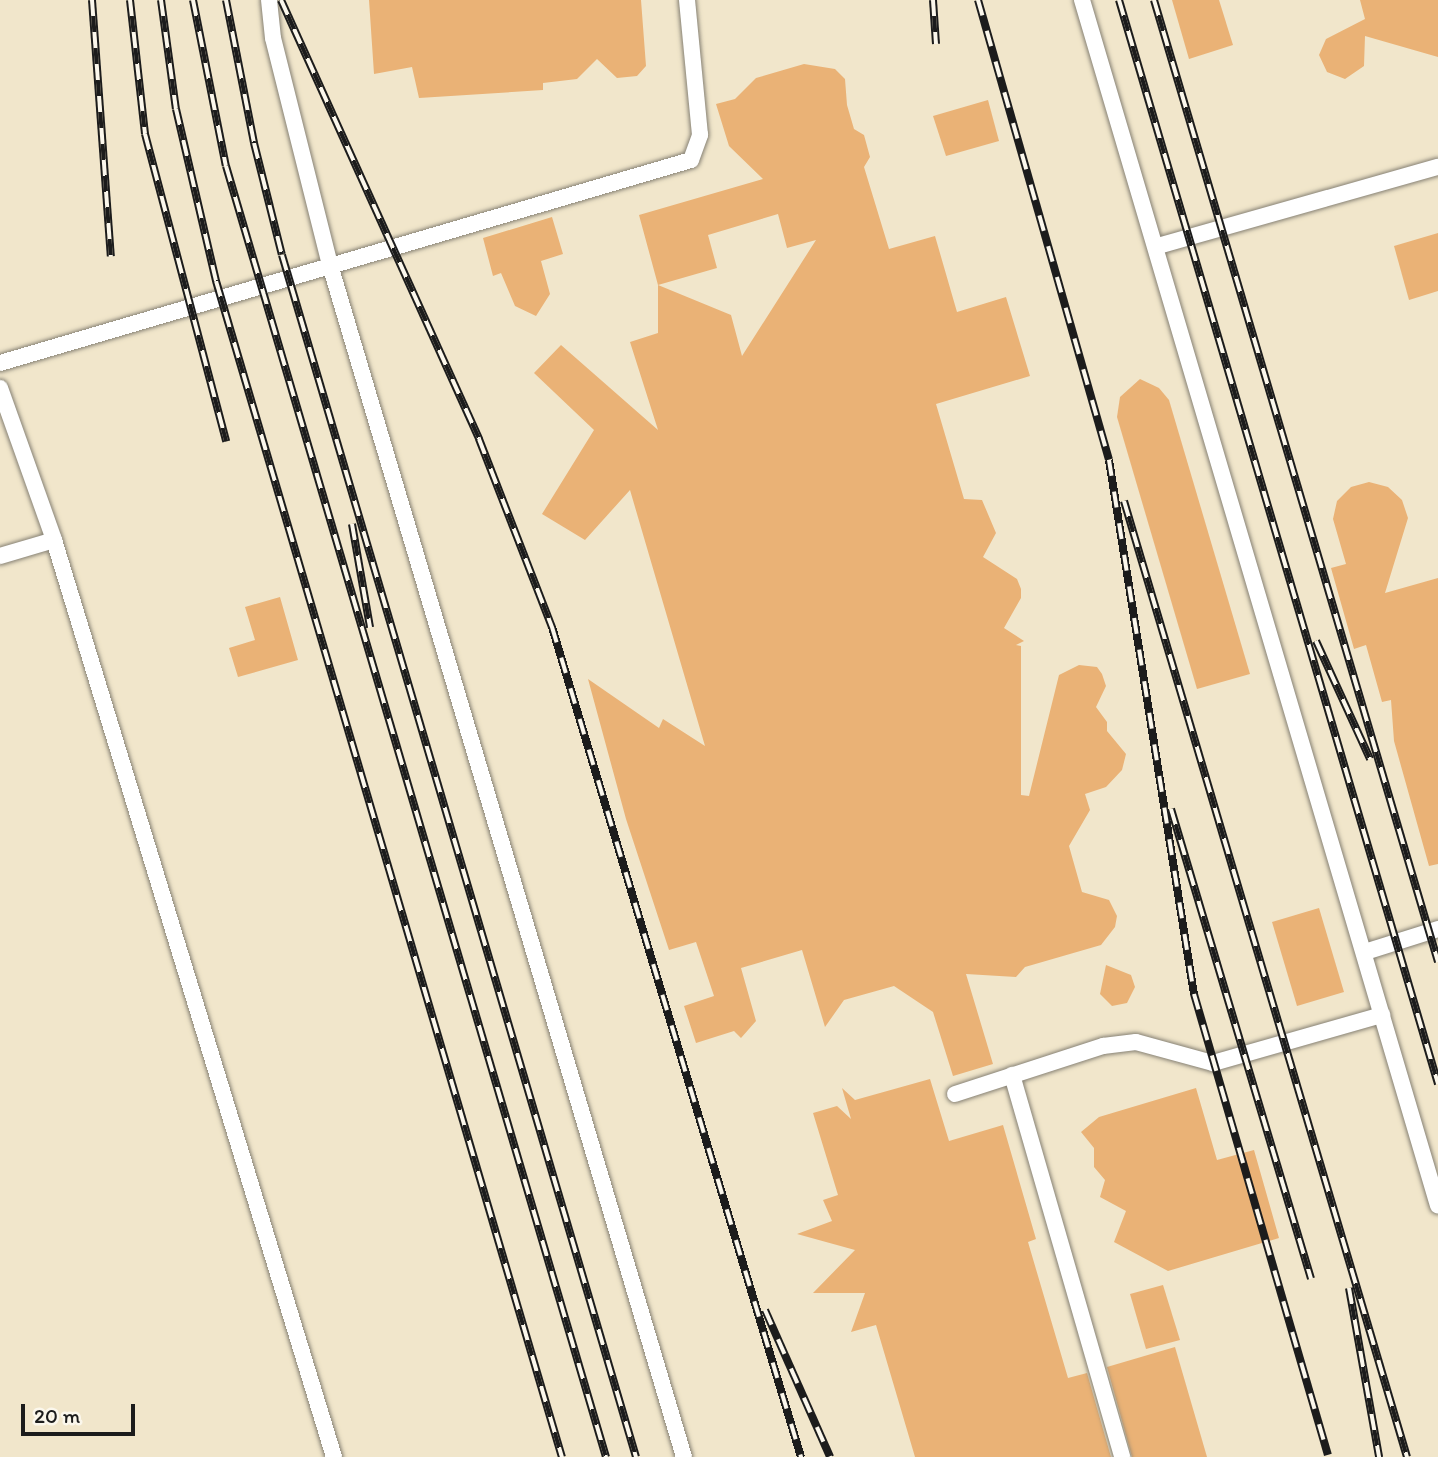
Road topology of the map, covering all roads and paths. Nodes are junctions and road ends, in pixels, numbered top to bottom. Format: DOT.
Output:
graph roads {
  1 [pos="269,0"];
  2 [pos="687,0"];
  3 [pos="1082,0"];
  4 [pos="1438,167"];
  5 [pos="1158,246"];
  6 [pos="330,265"];
  7 [pos="0,363"];
  8 [pos="0,388"];
  9 [pos="54,540"];
  10 [pos="0,556"];
  11 [pos="1438,929"];
  12 [pos="1364,952"];
  13 [pos="1382,1015"];
  14 [pos="1012,1075"];
  15 [pos="955,1094"];
  16 [pos="1438,1206"];
  17 [pos="334,1457"];
  18 [pos="684,1457"];
  19 [pos="1122,1457"];
  1 -- 6 [label="lane"];
  2 -- 6 [label="lane"];
  3 -- 5 [label="lane"];
  4 -- 5 [label="lane"];
  5 -- 12 [label="lane"];
  6 -- 7 [label="lane"];
  6 -- 18 [label="lane"];
  8 -- 9 [label="lane"];
  9 -- 10 [label="lane"];
  9 -- 17 [label="lane"];
  11 -- 12 [label="lane"];
  12 -- 13 [label="lane"];
  13 -- 14 [label="lane"];
  13 -- 16 [label="lane"];
  14 -- 15 [label="lane"];
  14 -- 19 [label="lane"];
}
